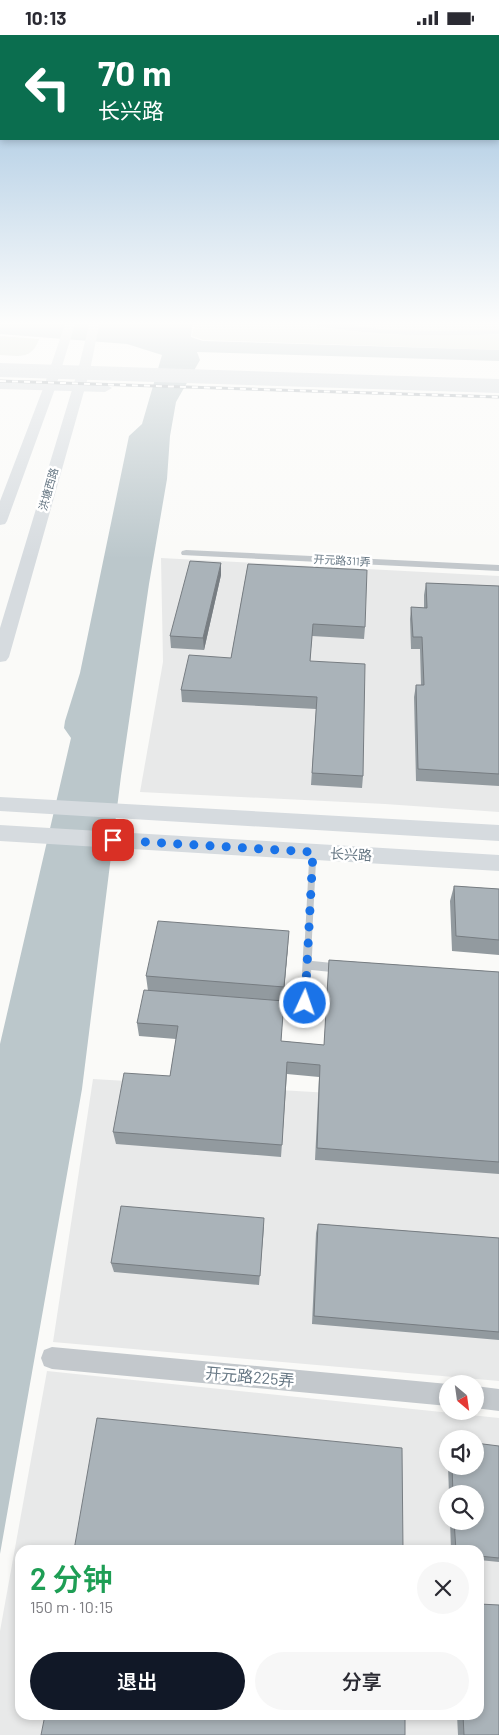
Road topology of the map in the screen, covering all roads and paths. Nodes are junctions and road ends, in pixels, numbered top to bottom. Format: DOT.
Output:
graph roads {
  1 [pos="45,400"];
  2 [pos="74,400"];
  3 [pos="0,521"];
  4 [pos="186,553"];
  5 [pos="499,568"];
  6 [pos="0,657"];
  7 [pos="0,805"];
  8 [pos="0,833"];
  9 [pos="499,833"];
  10 [pos="313,852"];
  11 [pos="499,863"];
  12 [pos="307,965"];
  13 [pos="345,968"];
  14 [pos="262,1006"];
  15 [pos="52,1358"];
  16 [pos="439,1394"];
  17 [pos="484,1398"];
  18 [pos="499,1400"];
  1 -- 3 [label="main road"];
  2 -- 6 [label="main road, 洪塘西路"];
  4 -- 5 [label="street, 开元路311弄"];
  7 -- 9 [label="main road"];
  8 -- 10 [label="main road, 长兴路"];
  10 -- 11 [label="main road, 长兴路"];
  10 -- 12 [label="lane"];
  12 -- 13 [label="lane"];
  12 -- 14 [label="lane"];
  15 -- 16 [label="street, 开元路225弄"];
  17 -- 18 [label="street"];
}
